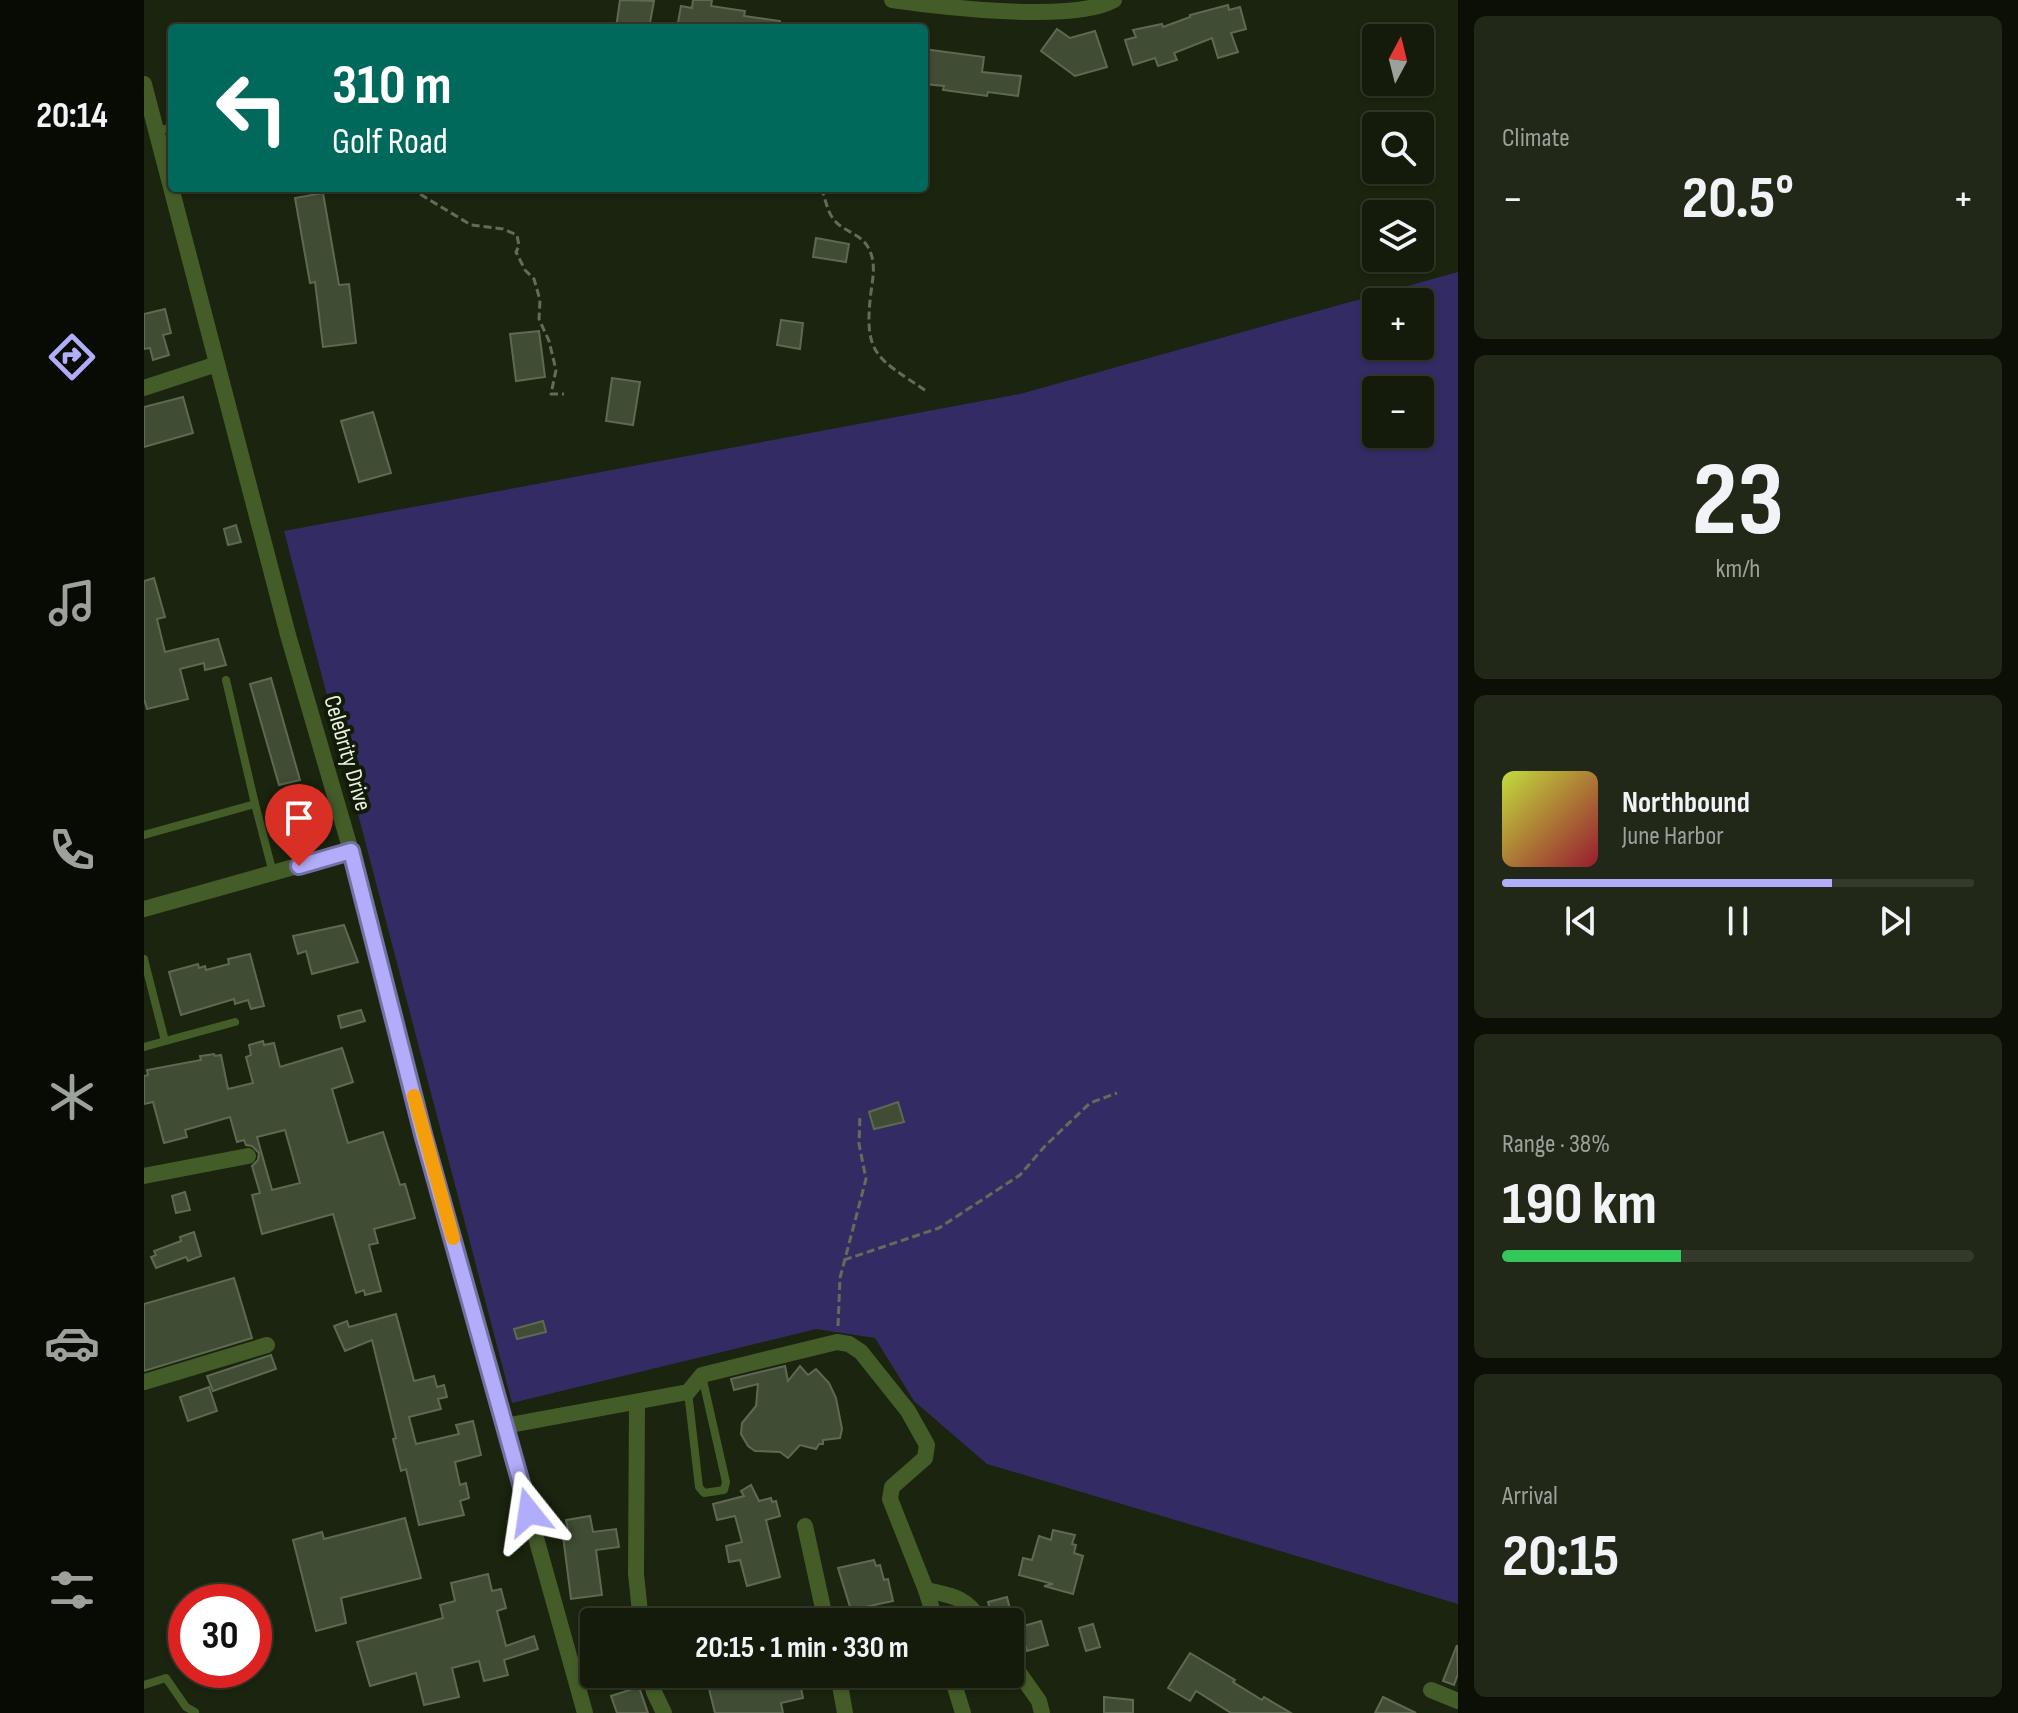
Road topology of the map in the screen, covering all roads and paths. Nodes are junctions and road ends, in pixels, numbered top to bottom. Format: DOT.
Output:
graph roads {
  1 [pos="892,0"];
  2 [pos="1114,0"];
  3 [pos="1020,5"];
  4 [pos="144,84"];
  5 [pos="165,129"];
  6 [pos="179,192"];
  7 [pos="417,192"];
  8 [pos="823,192"];
  9 [pos="217,364"];
  10 [pos="144,388"];
  11 [pos="926,391"];
  12 [pos="564,394"];
  13 [pos="226,680"];
  14 [pos="255,804"];
  15 [pos="144,835"];
  16 [pos="351,851"];
  17 [pos="273,873"];
  18 [pos="144,909"];
  19 [pos="144,959"];
  20 [pos="235,1022"];
  21 [pos="165,1041"];
  22 [pos="144,1047"];
  23 [pos="1117,1093"];
  24 [pos="860,1114"];
  25 [pos="248,1156"];
  26 [pos="144,1176"];
  27 [pos="844,1260"];
  28 [pos="837,1342"];
  29 [pos="267,1345"];
  30 [pos="702,1375"];
  31 [pos="144,1382"];
  32 [pos="688,1392"];
  33 [pos="637,1403"];
  34 [pos="505,1426"];
  35 [pos="805,1526"];
  36 [pos="926,1590"];
  37 [pos="640,1608"];
  38 [pos="823,1608"];
  39 [pos="932,1608"];
  40 [pos="973,1608"];
  41 [pos="1024,1680"];
  42 [pos="144,1685"];
  43 [pos="653,1688"];
  44 [pos="841,1688"];
  45 [pos="955,1688"];
  46 [pos="1431,1690"];
  47 [pos="1458,1701"];
  48 [pos="195,1712"];
  49 [pos="585,1713"];
  50 [pos="664,1713"];
  51 [pos="845,1713"];
  52 [pos="963,1713"];
  53 [pos="1042,1713"];
  1 -- 3 [label="street"];
  2 -- 3 [label="street"];
  4 -- 5 [label="street, Celebrity Drive"];
  6 -- 9 [label="street, Celebrity Drive"];
  7 -- 12 [label="path"];
  8 -- 11 [label="path"];
  9 -- 10 [label="street"];
  9 -- 16 [label="street, Celebrity Drive"];
  13 -- 14 [label="lane"];
  14 -- 15 [label="lane"];
  14 -- 17 [label="lane"];
  16 -- 17 [label="street"];
  16 -- 34 [label="street, Celebrity Drive"];
  17 -- 18 [label="street"];
  19 -- 21 [label="lane"];
  20 -- 21 [label="lane"];
  21 -- 22 [label="lane"];
  23 -- 27 [label="path"];
  24 -- 27 [label="path"];
  25 -- 26 [label="street"];
  27 -- 28 [label="path"];
  28 -- 30 [label="street"];
  28 -- 36 [label="street"];
  29 -- 31 [label="street"];
  30 -- 32 [label="street"];
  30 -- 32 [label="lane"];
  32 -- 33 [label="street"];
  33 -- 34 [label="street"];
  33 -- 37 [label="street"];
  34 -- 49 [label="street, Celebrity Drive"];
  35 -- 38 [label="street"];
  36 -- 39 [label="street"];
  36 -- 40 [label="street"];
  41 -- 53 [label="street"];
  42 -- 48 [label="lane"];
  43 -- 50 [label="street"];
  44 -- 51 [label="street"];
  45 -- 52 [label="street"];
  46 -- 47 [label="street"];
}
